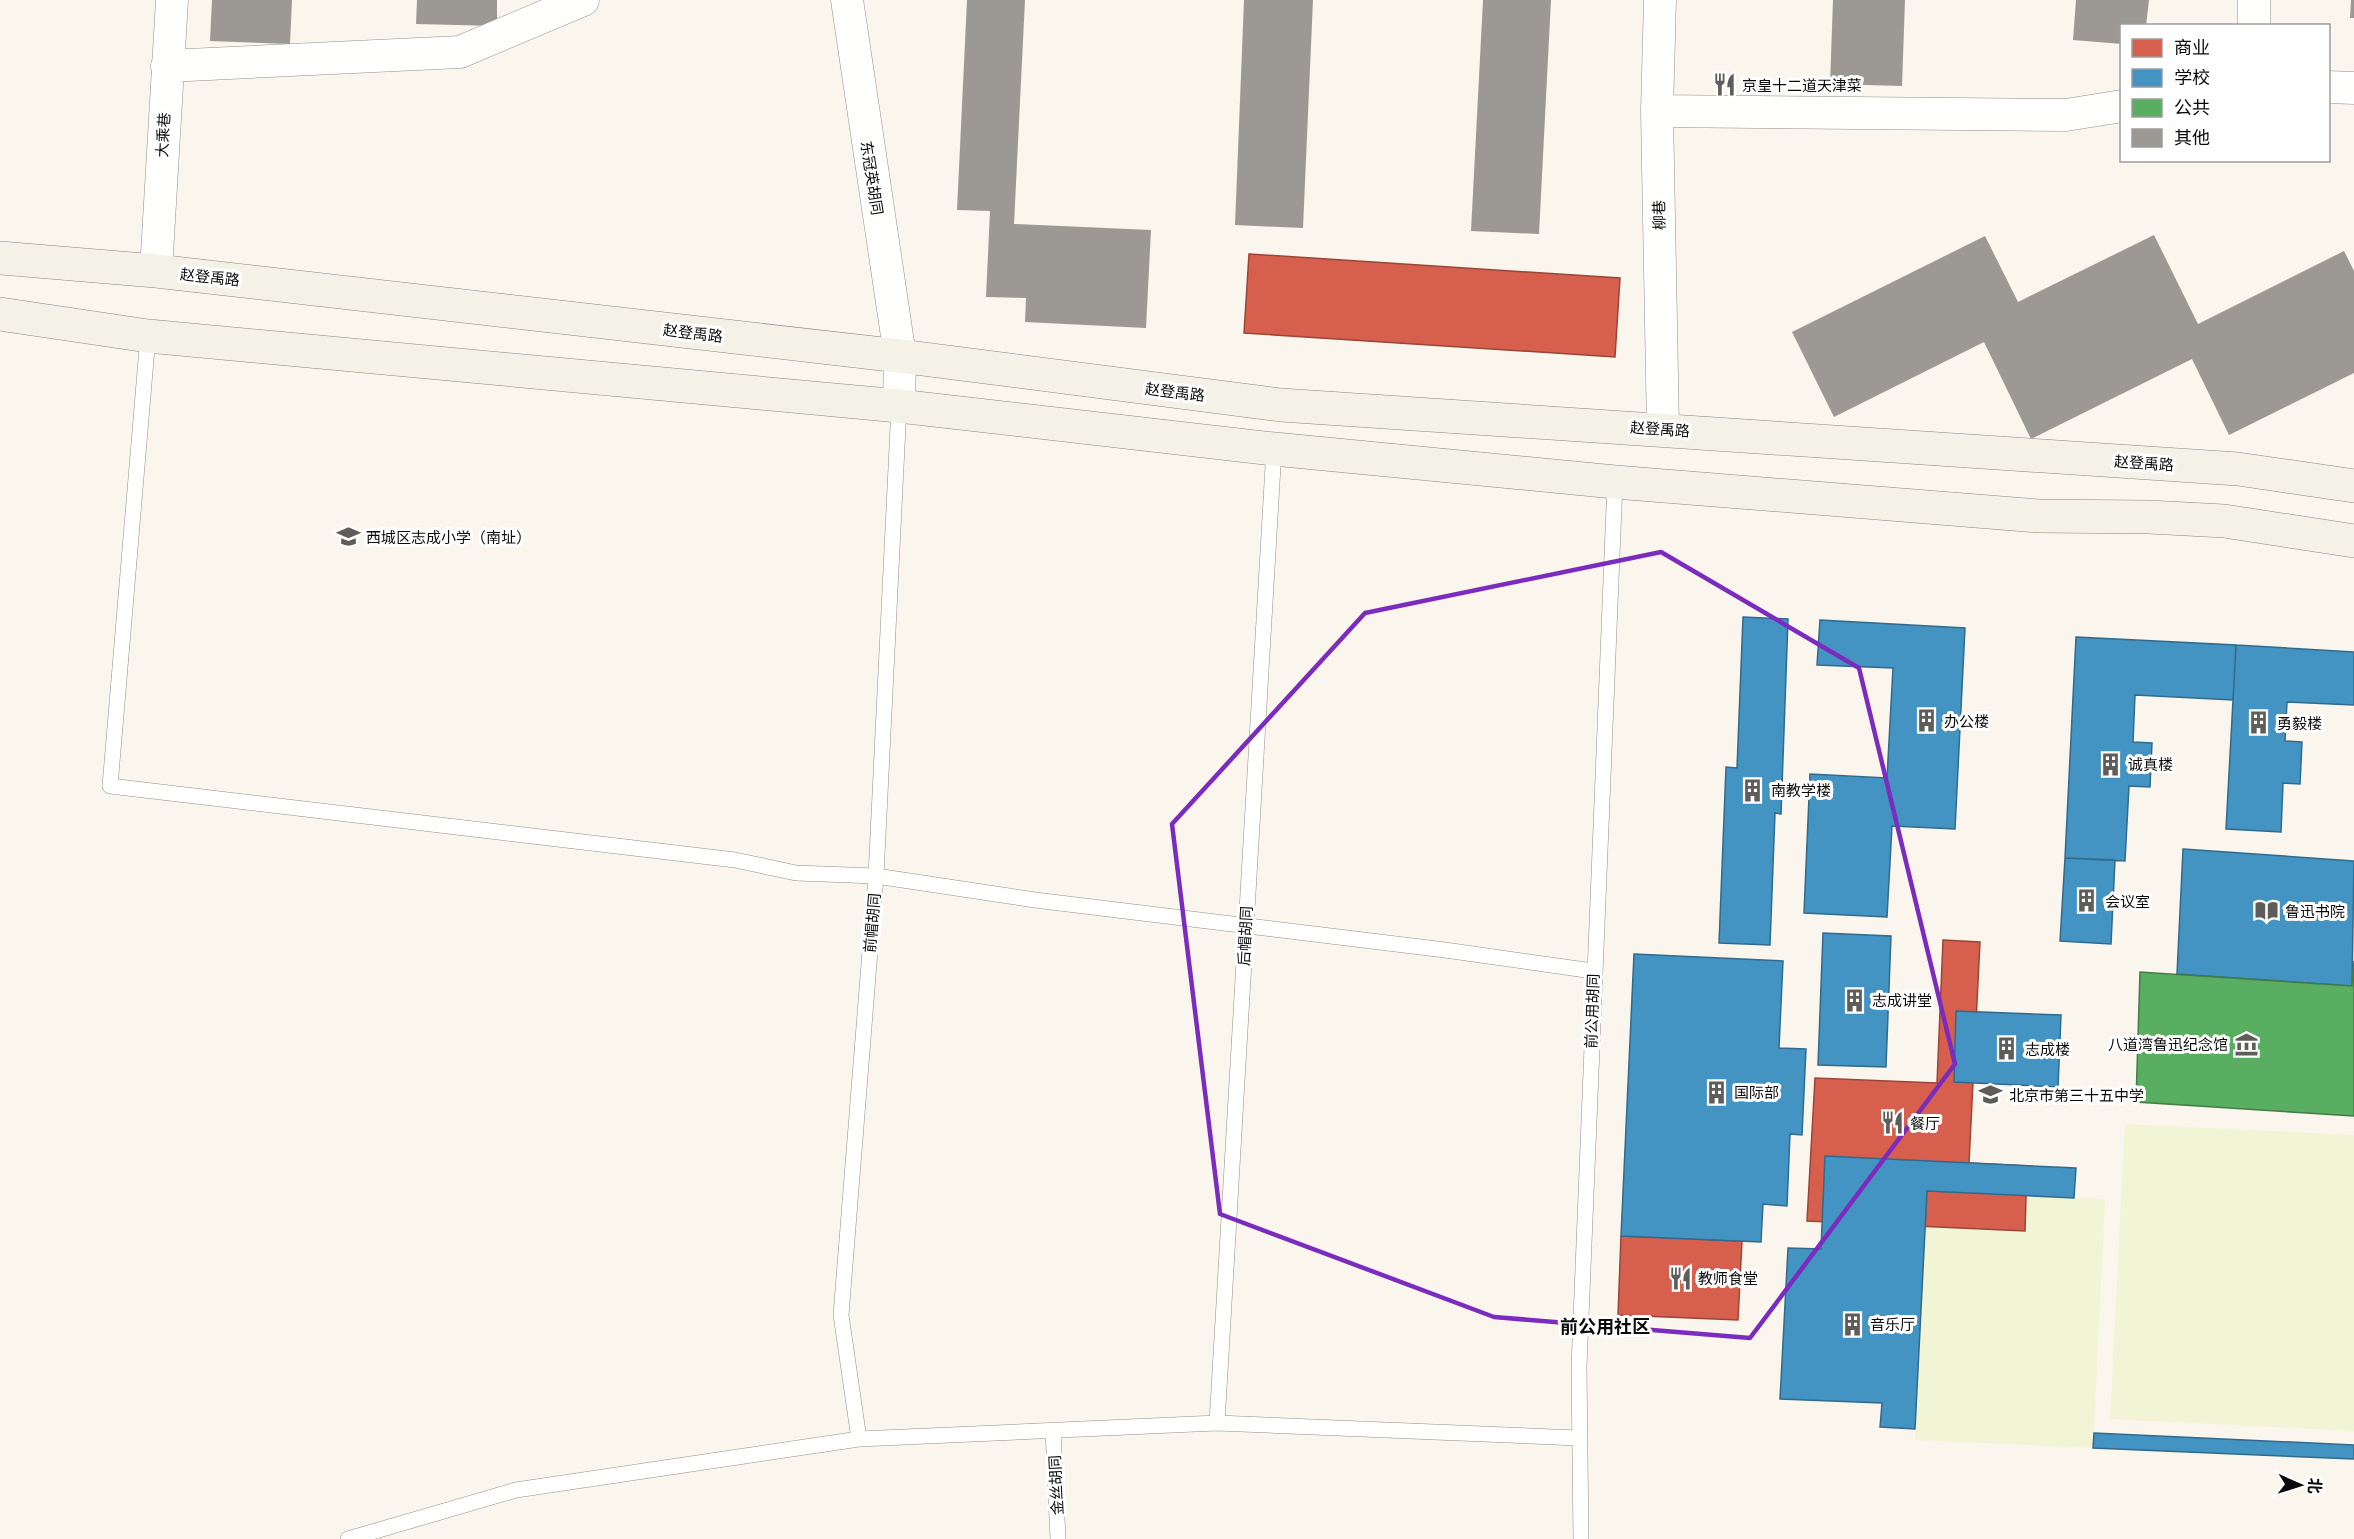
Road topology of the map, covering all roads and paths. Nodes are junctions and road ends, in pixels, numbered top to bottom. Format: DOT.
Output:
graph roads {
  1 [pos="172,0"];
  2 [pos="583,0"];
  3 [pos="847,0"];
  4 [pos="1660,0"];
  5 [pos="2254,0"];
  6 [pos="2254,24"];
  7 [pos="167,66"];
  8 [pos="2330,87"];
  9 [pos="2354,88"];
  10 [pos="2120,106"];
  11 [pos="1657,111"];
  12 [pos="0,258"];
  13 [pos="156,271"];
  14 [pos="0,314"];
  15 [pos="148,336"];
  16 [pos="900,356"];
  17 [pos="899,406"];
  18 [pos="1663,429"];
  19 [pos="1274,449"];
  20 [pos="1615,482"];
  21 [pos="2354,486"];
  22 [pos="2354,541"];
  23 [pos="876,876"];
  24 [pos="1245,927"];
  25 [pos="1593,971"];
  26 [pos="1217,1423"];
  27 [pos="1053,1430"];
  28 [pos="1578,1438"];
  29 [pos="859,1439"];
  30 [pos="348,1539"];
  31 [pos="1058,1539"];
  32 [pos="1581,1539"];
  1 -- 7 [label="street, 大乘巷"];
  2 -- 7 [label="street"];
  3 -- 16 [label="street, 东冠英胡同"];
  4 -- 11 [label="street, 柳巷"];
  5 -- 6 [label="street"];
  7 -- 13 [label="street, 大乘巷"];
  8 -- 9 [label="street"];
  10 -- 11 [label="street"];
  11 -- 18 [label="street, 柳巷"];
  12 -- 13 [label="main road, 赵登禹路"];
  13 -- 16 [label="main road, 赵登禹路"];
  14 -- 15 [label="main road"];
  15 -- 17 [label="main road"];
  15 -- 23 [label="lane"];
  16 -- 17 [label="street, 东冠英胡同"];
  16 -- 18 [label="main road, 赵登禹路"];
  17 -- 19 [label="main road"];
  17 -- 23 [label="lane, 前帽胡同"];
  18 -- 21 [label="main road, 赵登禹路"];
  19 -- 20 [label="main road"];
  19 -- 24 [label="lane, 后帽胡同"];
  20 -- 22 [label="main road"];
  20 -- 25 [label="lane, 前公用胡同"];
  23 -- 24 [label="lane"];
  23 -- 29 [label="lane, 前帽胡同"];
  24 -- 25 [label="lane"];
  24 -- 26 [label="lane, 后帽胡同"];
  25 -- 28 [label="lane, 前公用胡同"];
  26 -- 27 [label="lane"];
  26 -- 28 [label="lane"];
  27 -- 29 [label="lane"];
  27 -- 31 [label="lane, 金丝胡同"];
  28 -- 32 [label="lane, 前公用胡同"];
  29 -- 30 [label="lane"];
}
